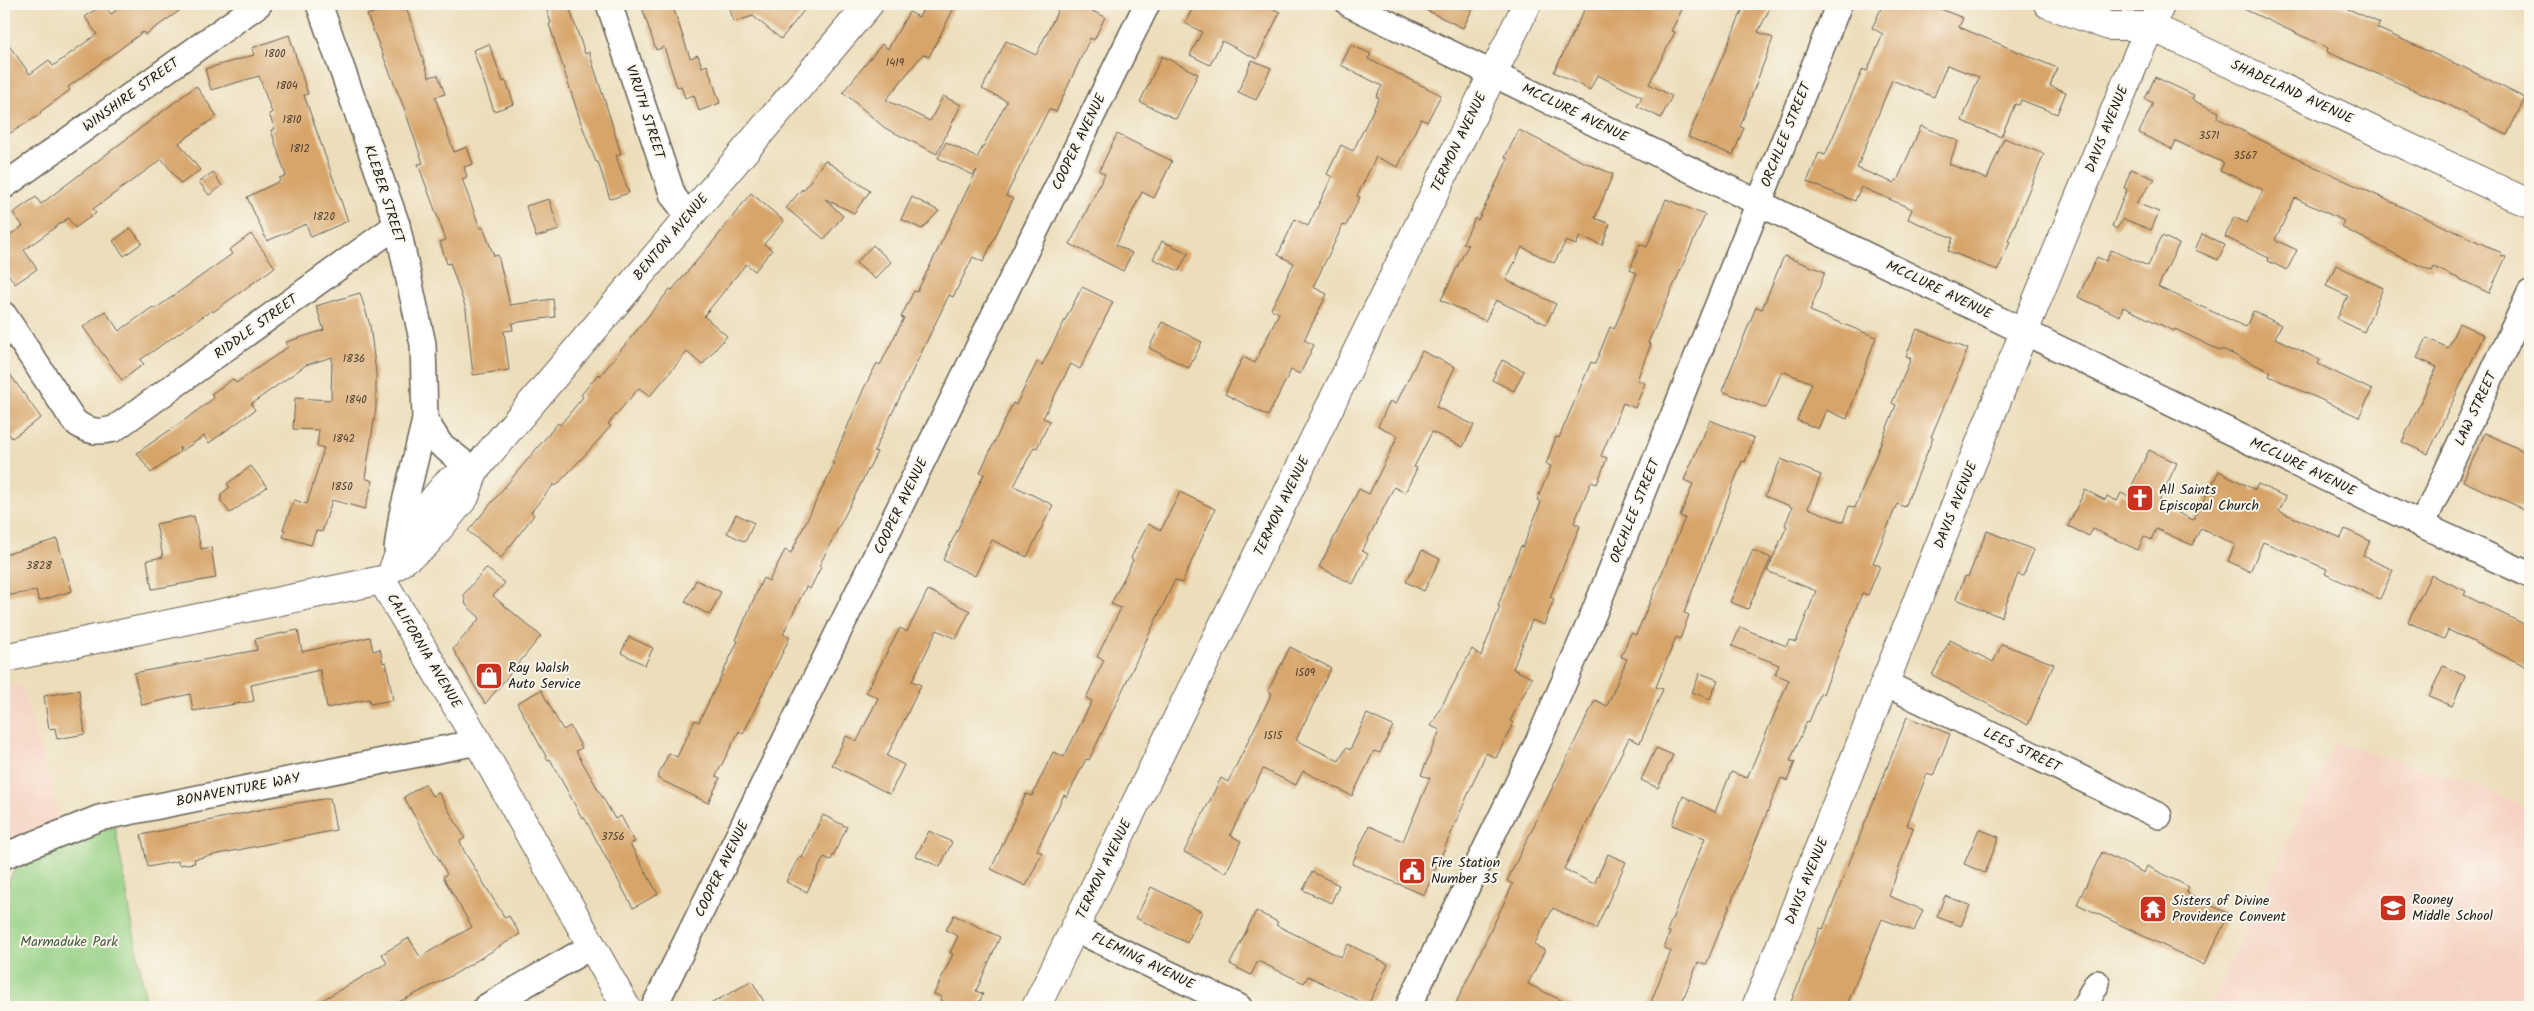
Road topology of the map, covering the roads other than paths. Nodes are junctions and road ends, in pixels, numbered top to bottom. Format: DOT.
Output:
graph roads {
  1 [pos="259,4"];
  2 [pos="319,4"];
  3 [pos="609,4"];
  4 [pos="869,4"];
  5 [pos="1148,4"];
  6 [pos="1349,4"];
  7 [pos="1527,4"];
  8 [pos="1839,4"];
  9 [pos="2048,4"];
  10 [pos="2155,15"];
  11 [pos="1493,73"];
  12 [pos="4,186"];
  13 [pos="1759,202"];
  14 [pos="2530,204"];
  15 [pos="689,217"];
  16 [pos="397,225"];
  17 [pos="2530,293"];
  18 [pos="4,315"];
  19 [pos="2025,331"];
  20 [pos="425,420"];
  21 [pos="474,471"];
  22 [pos="2422,526"];
  23 [pos="388,573"];
  24 [pos="2530,575"];
  25 [pos="4,658"];
  26 [pos="1886,684"];
  27 [pos="478,742"];
  28 [pos="2159,816"];
  29 [pos="4,856"];
  30 [pos="1075,929"];
  31 [pos="592,946"];
  32 [pos="2097,983"];
  33 [pos="486,1007"];
  34 [pos="626,1007"];
  35 [pos="654,1007"];
  36 [pos="1036,1007"];
  37 [pos="1239,1007"];
  38 [pos="1408,1007"];
  39 [pos="1756,1007"];
  40 [pos="2084,1007"];
  1 -- 12 [label="street, WINSHIRE STREET"];
  2 -- 16 [label="street, KLEBER STREET"];
  3 -- 15 [label="street, VIRUTH STREET"];
  4 -- 15 [label="street, BENTON AVENUE"];
  5 -- 35 [label="street, COOPER AVENUE"];
  6 -- 11 [label="street, MCCLURE AVENUE"];
  7 -- 11 [label="street, TERMON AVENUE"];
  8 -- 13 [label="street, ORCHLEE STREET"];
  9 -- 10 [label="street, SHADELAND AVENUE"];
  10 -- 14 [label="street, SHADELAND AVENUE"];
  10 -- 19 [label="street, DAVIS AVENUE"];
  11 -- 13 [label="street, MCCLURE AVENUE"];
  11 -- 30 [label="street, TERMON AVENUE"];
  13 -- 19 [label="street, MCCLURE AVENUE"];
  13 -- 38 [label="street, ORCHLEE STREET"];
  15 -- 21 [label="street, BENTON AVENUE"];
  16 -- 18 [label="street, RIDDLE STREET"];
  16 -- 20 [label="street, KLEBER STREET"];
  17 -- 22 [label="street, LAW STREET"];
  19 -- 22 [label="street, MCCLURE AVENUE"];
  19 -- 26 [label="street, DAVIS AVENUE"];
  20 -- 21 [label="street"];
  20 -- 23 [label="street, KLEBER STREET"];
  21 -- 23 [label="street, BENTON AVENUE"];
  22 -- 24 [label="street, MCCLURE AVENUE"];
  23 -- 25 [label="street, CALIFORNIA AVENUE"];
  23 -- 27 [label="street, CALIFORNIA AVENUE"];
  26 -- 28 [label="street, LEES STREET"];
  26 -- 39 [label="street, DAVIS AVENUE"];
  27 -- 29 [label="street, BONAVENTURE WAY"];
  27 -- 31 [label="street, CALIFORNIA AVENUE"];
  30 -- 36 [label="street, TERMON AVENUE"];
  30 -- 37 [label="street, FLEMING AVENUE"];
  31 -- 33 [label="street"];
  31 -- 34 [label="street, CALIFORNIA AVENUE"];
  32 -- 40 [label="street"];
}
